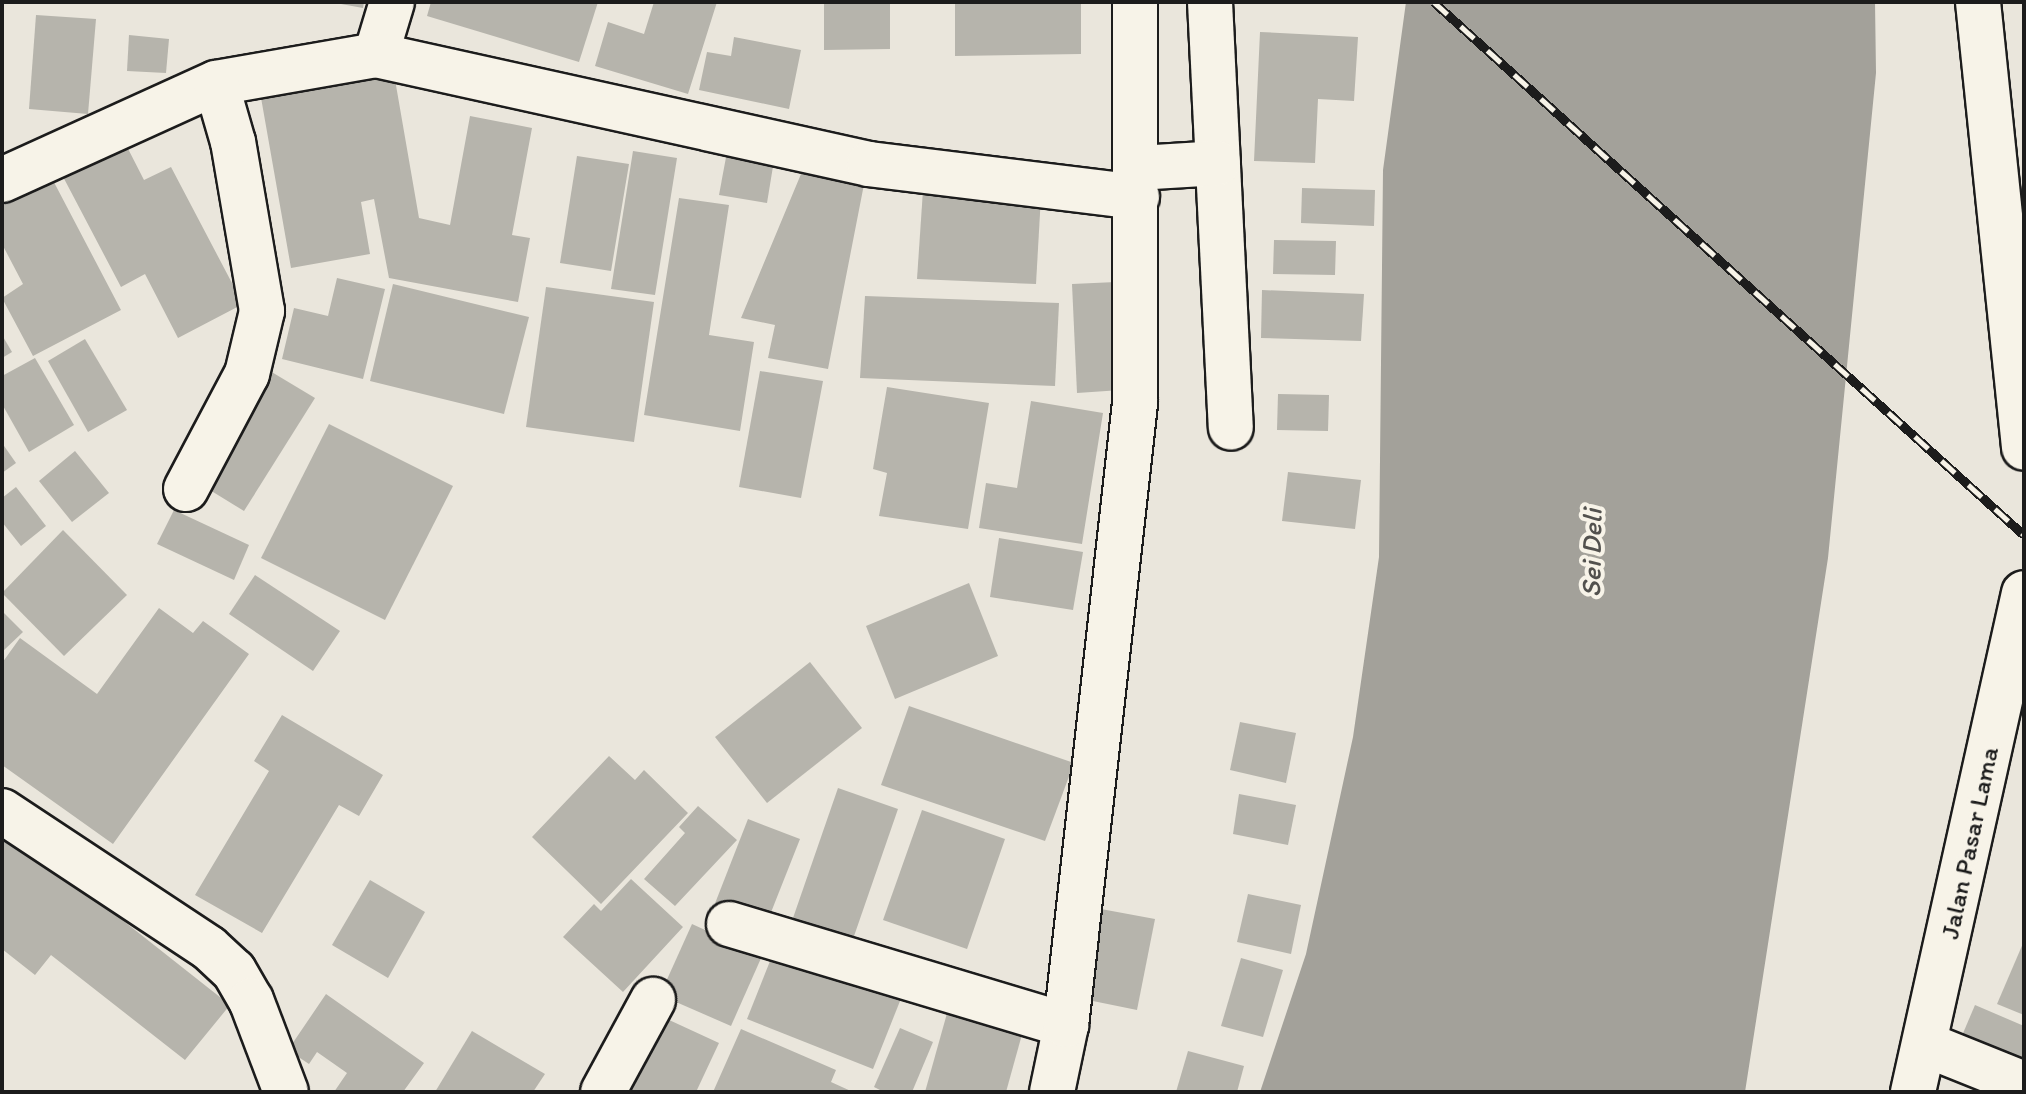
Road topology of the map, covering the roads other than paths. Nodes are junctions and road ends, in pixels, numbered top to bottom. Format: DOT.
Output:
graph roads {
  1 [pos="392,2"];
  2 [pos="1135,2"];
  3 [pos="1210,2"];
  4 [pos="1978,2"];
  5 [pos="376,55"];
  6 [pos="216,83"];
  7 [pos="1218,163"];
  8 [pos="2,180"];
  9 [pos="1137,182"];
  10 [pos="1231,427"];
  11 [pos="2024,448"];
  12 [pos="186,489"];
  13 [pos="2024,593"];
  14 [pos="2,811"];
  15 [pos="729,924"];
  16 [pos="653,1000"];
  17 [pos="1066,1025"];
  18 [pos="1927,1045"];
  19 [pos="2024,1084"];
  20 [pos="286,1092"];
  21 [pos="603,1092"];
  22 [pos="1052,1092"];
  23 [pos="1913,1092"];
  1 -- 5 [label="street"];
  2 -- 9 [label="street"];
  3 -- 7 [label="street"];
  4 -- 11 [label="street"];
  5 -- 6 [label="street"];
  5 -- 9 [label="street"];
  6 -- 8 [label="street"];
  6 -- 12 [label="street"];
  7 -- 9 [label="street"];
  7 -- 10 [label="street"];
  9 -- 17 [label="street"];
  13 -- 18 [label="street, Jalan Pasar Lama"];
  14 -- 20 [label="street"];
  15 -- 17 [label="street"];
  16 -- 21 [label="street"];
  17 -- 22 [label="street"];
  18 -- 19 [label="street"];
  18 -- 23 [label="street, Jalan Pasar Lama"];
}
